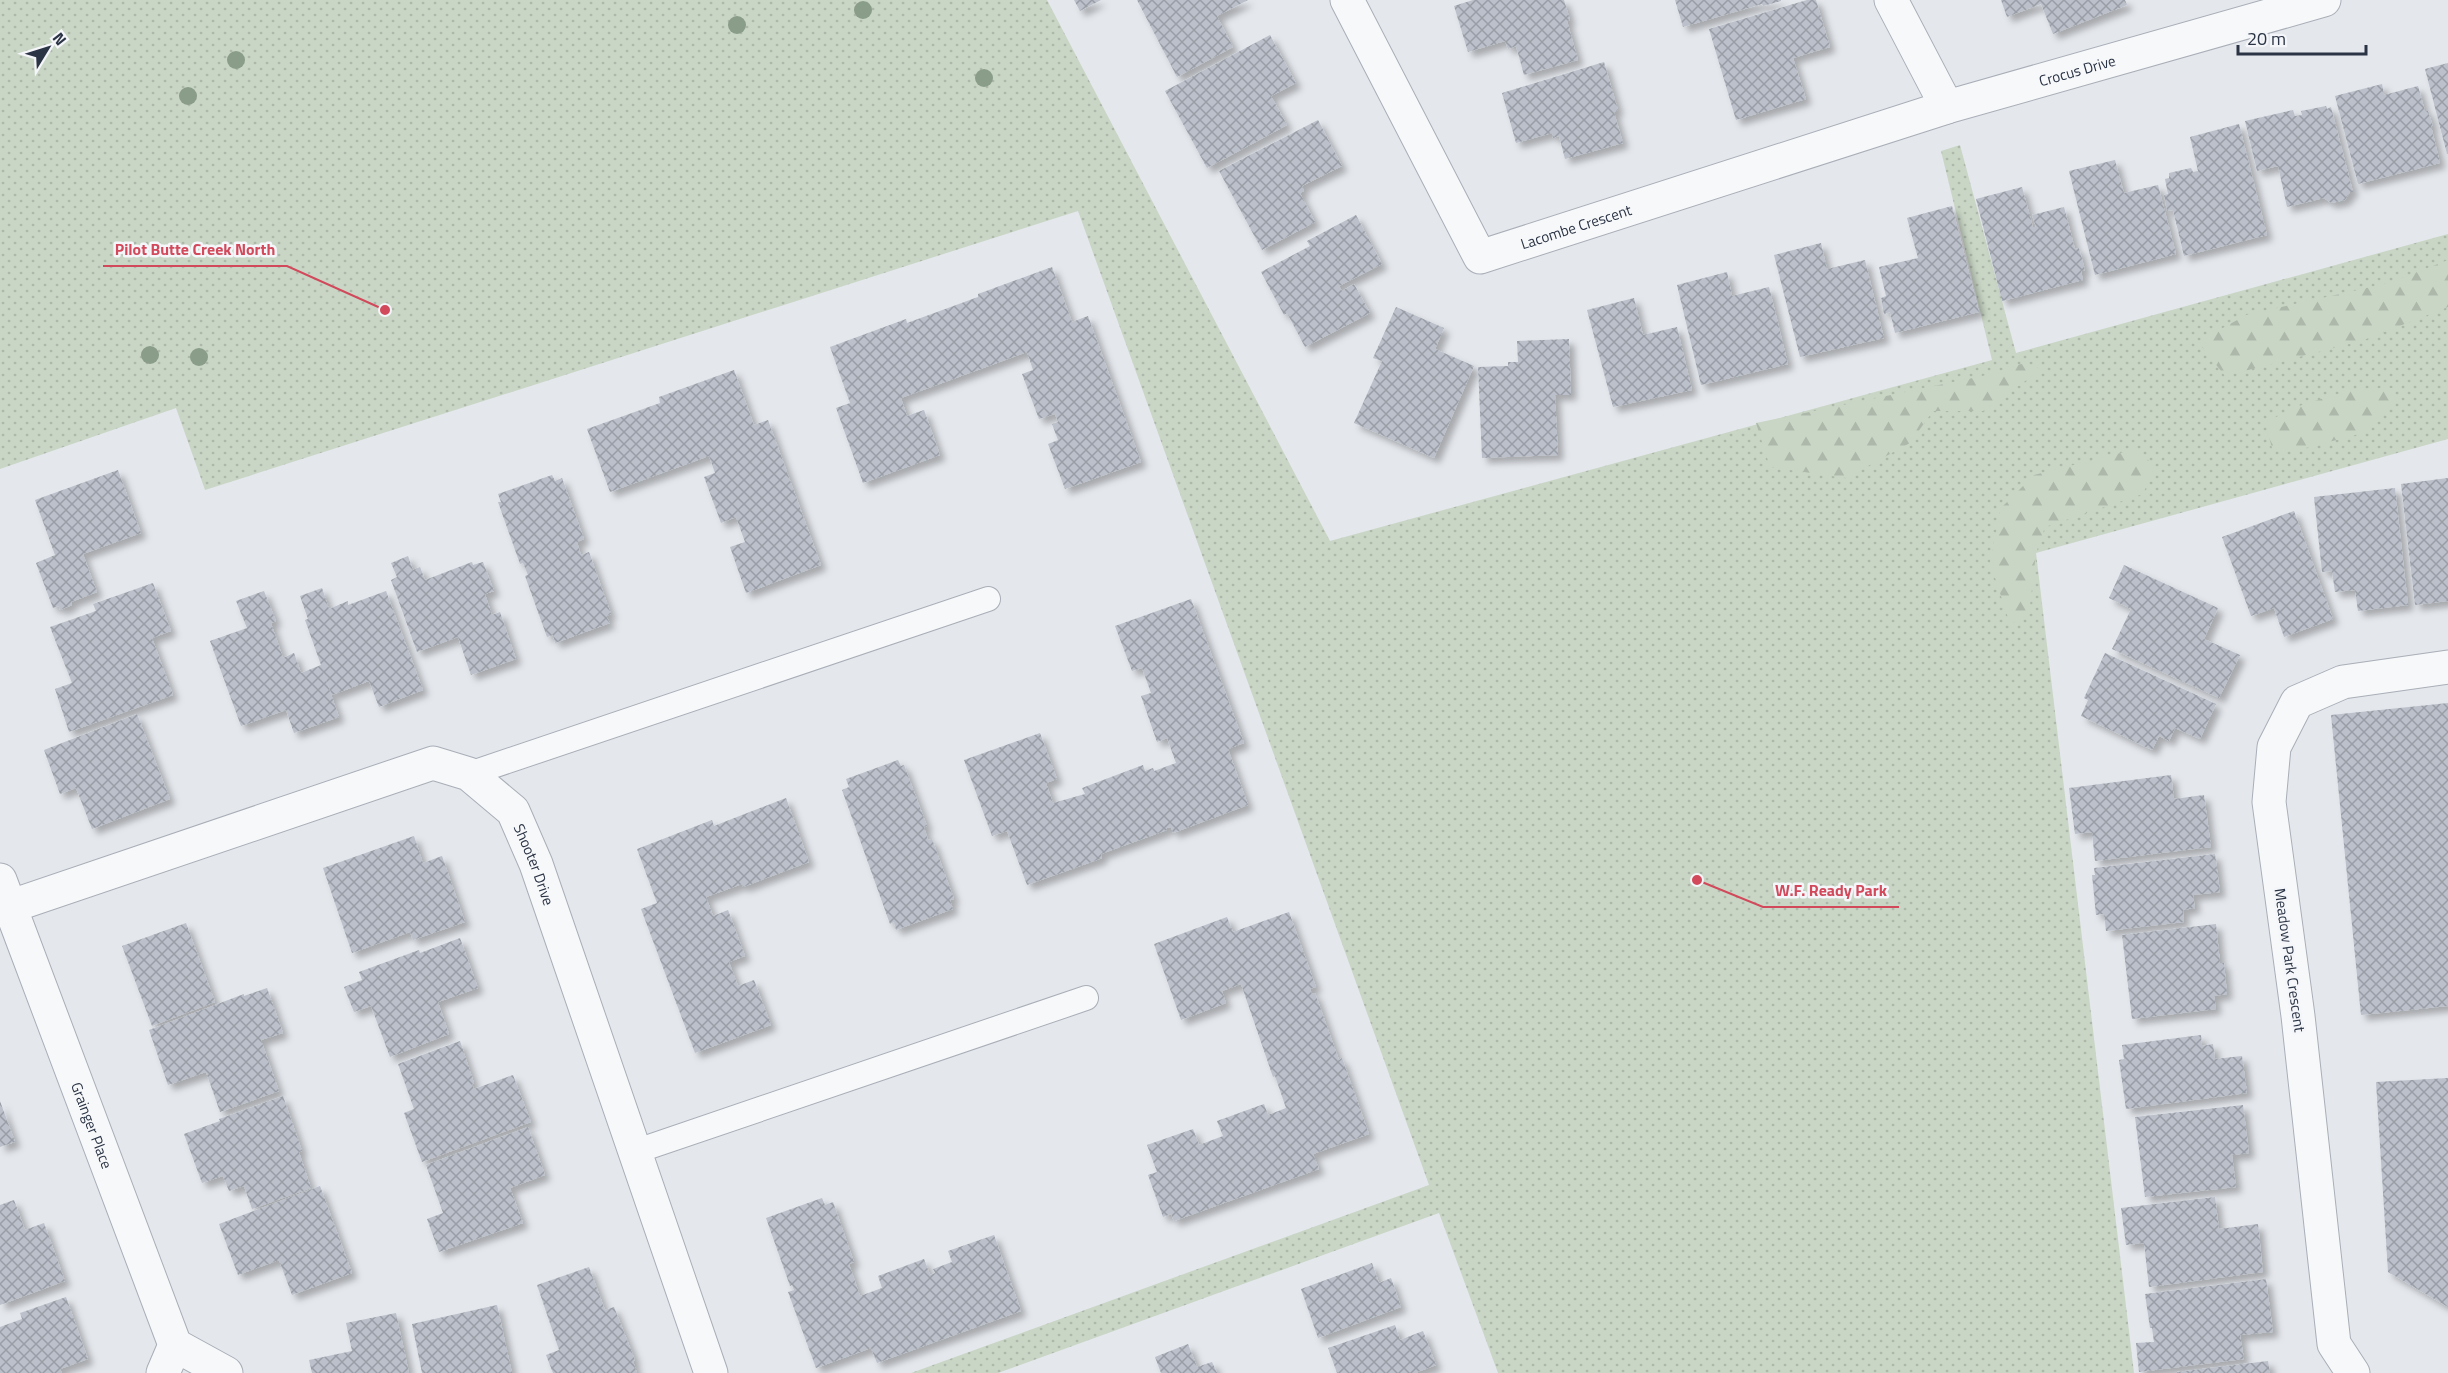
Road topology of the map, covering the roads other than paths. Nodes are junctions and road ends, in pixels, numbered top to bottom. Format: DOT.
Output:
graph roads {
  1 [pos="1347,0"];
  2 [pos="1891,0"];
  3 [pos="2324,0"];
  4 [pos="1947,107"];
  5 [pos="988,598"];
  6 [pos="2448,667"];
  7 [pos="469,774"];
  8 [pos="3,899"];
  9 [pos="1086,998"];
  10 [pos="634,1152"];
  11 [pos="169,1359"];
  12 [pos="226,1373"];
  13 [pos="711,1373"];
  14 [pos="2353,1373"];
  1 -- 4 [label="street, Lacombe Crescent"];
  2 -- 4 [label="street"];
  3 -- 4 [label="street, Crocus Drive"];
  5 -- 7 [label="lane"];
  6 -- 14 [label="street, Meadow Park Crescent"];
  7 -- 8 [label="street, Shooter Drive"];
  7 -- 10 [label="street, Shooter Drive"];
  8 -- 11 [label="street, Grainger Place"];
  9 -- 10 [label="lane"];
  10 -- 13 [label="street, Shooter Drive"];
  11 -- 12 [label="street, Grainger Place"];
}
